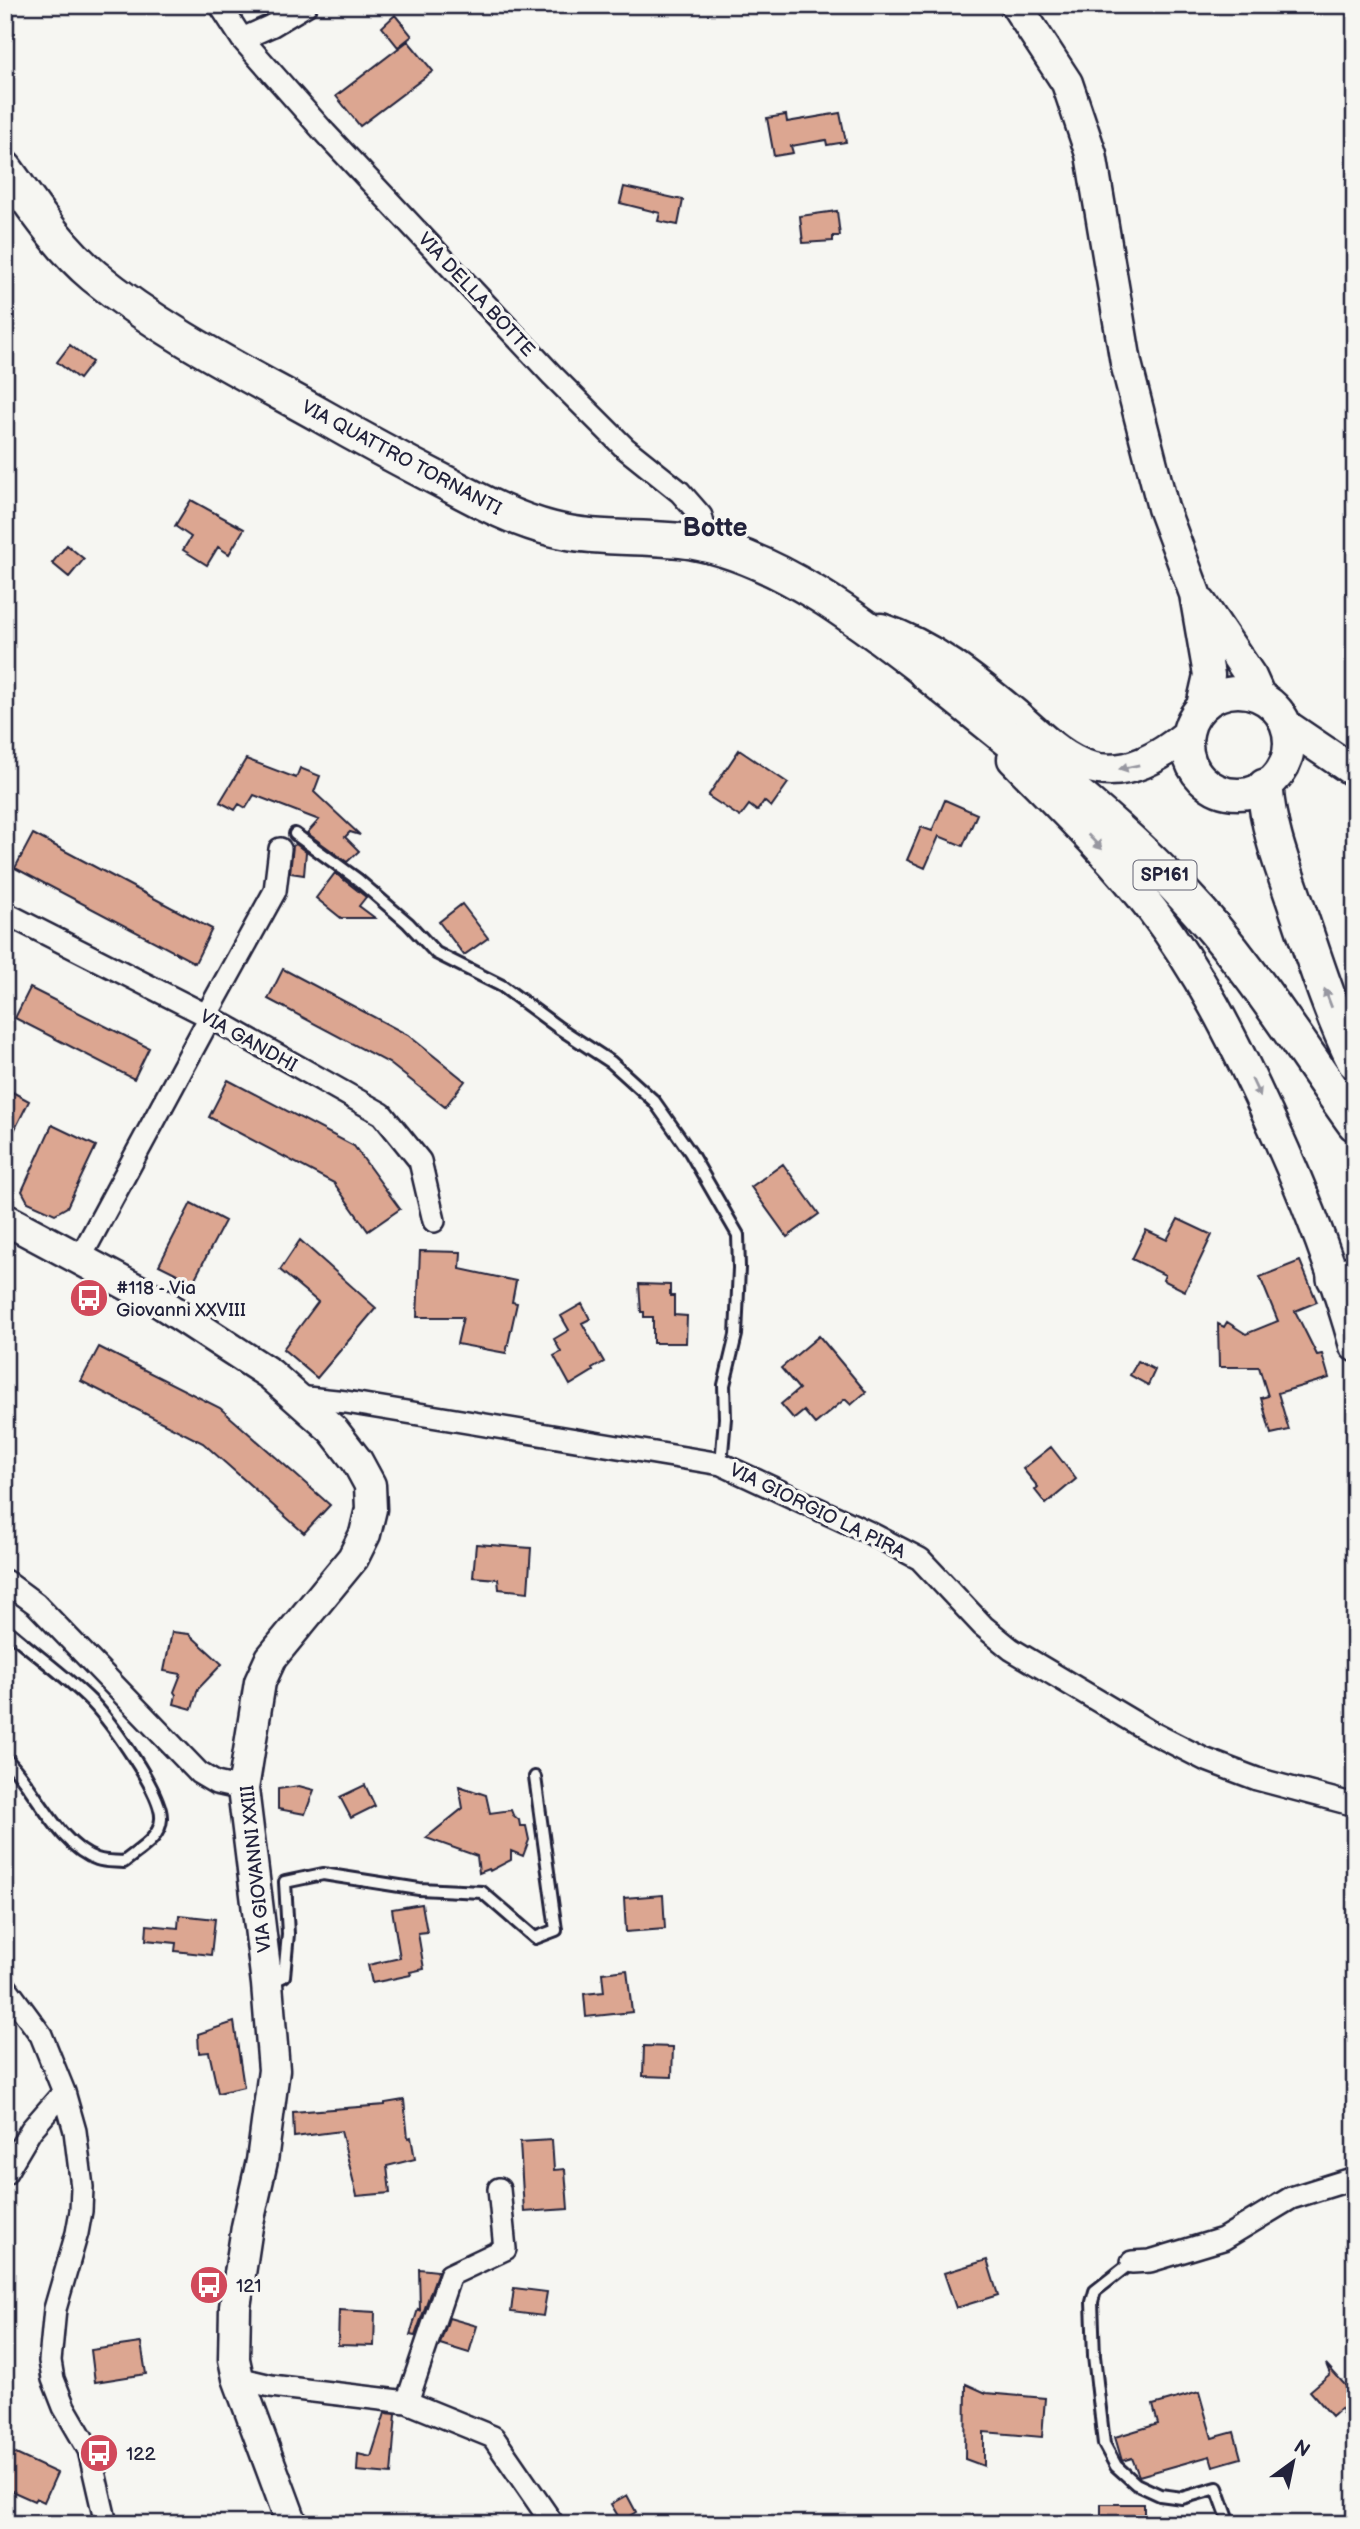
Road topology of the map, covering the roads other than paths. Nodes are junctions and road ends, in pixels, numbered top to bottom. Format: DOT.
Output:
graph roads {
  1 [pos="220,5"];
  2 [pos="306,5"];
  3 [pos="1016,5"];
  4 [pos="242,38"];
  5 [pos="5,168"];
  6 [pos="709,546"];
  7 [pos="1195,594"];
  8 [pos="862,623"];
  9 [pos="926,672"];
  10 [pos="1260,696"];
  11 [pos="1202,706"];
  12 [pos="1287,726"];
  13 [pos="1188,734"];
  14 [pos="1353,771"];
  15 [pos="1274,777"];
  16 [pos="295,834"];
  17 [pos="280,849"];
  18 [pos="5,913"];
  19 [pos="210,1017"];
  20 [pos="1355,1061"];
  21 [pos="1355,1123"];
  22 [pos="5,1219"];
  23 [pos="434,1221"];
  24 [pos="79,1260"];
  25 [pos="1345,1275"];
  26 [pos="1355,1346"];
  27 [pos="297,1396"];
  28 [pos="721,1464"];
  29 [pos="10,1588"];
  30 [pos="5,1628"];
  31 [pos="5,1758"];
  32 [pos="535,1777"];
  33 [pos="243,1789"];
  34 [pos="1355,1805"];
  35 [pos="267,1984"];
  36 [pos="5,1986"];
  37 [pos="64,2092"];
  38 [pos="5,2174"];
  39 [pos="1355,2178"];
  40 [pos="499,2189"];
  41 [pos="1132,2262"];
  42 [pos="238,2378"];
  43 [pos="407,2402"];
  44 [pos="106,2524"];
  45 [pos="292,2524"];
  46 [pos="553,2524"];
  47 [pos="1230,2524"];
  1 -- 4 [label="street, VIA DELLA BOTTE"];
  2 -- 4 [label="street"];
  3 -- 7 [label="main road"];
  4 -- 6 [label="street, VIA DELLA BOTTE"];
  5 -- 6 [label="main road, VIA QUATTRO TORNANTI"];
  6 -- 8 [label="main road, VIA QUATTRO TORNANTI"];
  7 -- 10 [label="main road"];
  7 -- 11 [label="main road"];
  8 -- 9 [label="main road, VIA QUATTRO TORNANTI"];
  13 -- 8 [label="main road, one-way"];
  9 -- 21 [label="highway, SP161"];
  9 -- 25 [label="main road, one-way"];
  10 -- 11 [label="main road"];
  10 -- 12 [label="main road"];
  11 -- 13 [label="main road"];
  12 -- 14 [label="main road"];
  12 -- 15 [label="main road"];
  13 -- 15 [label="main road"];
  14 -- 15 [label="main road"];
  20 -- 15 [label="highway, one-way"];
  16 -- 28 [label="lane"];
  17 -- 19 [label="street"];
  18 -- 19 [label="street, VIA GANDHI"];
  19 -- 23 [label="street, VIA GANDHI"];
  19 -- 24 [label="street"];
  22 -- 24 [label="main road, VIA GIOVANNI XXIII"];
  24 -- 27 [label="main road, VIA GIOVANNI XXIII"];
  25 -- 26 [label="main road"];
  27 -- 28 [label="street, VIA GIORGIO LA PIRA"];
  27 -- 33 [label="main road, VIA GIOVANNI XXIII"];
  28 -- 34 [label="street, VIA GIORGIO LA PIRA"];
  29 -- 33 [label="street"];
  30 -- 31 [label="lane"];
  32 -- 35 [label="lane"];
  33 -- 35 [label="main road, VIA GIOVANNI XXIII"];
  35 -- 42 [label="main road, VIA GIOVANNI XXIII"];
  36 -- 37 [label="street"];
  37 -- 38 [label="street"];
  37 -- 44 [label="street"];
  39 -- 41 [label="street"];
  40 -- 43 [label="street"];
  41 -- 47 [label="lane"];
  42 -- 43 [label="street"];
  42 -- 45 [label="main road, VIA GIOVANNI XXIII"];
  43 -- 46 [label="street"];
}
